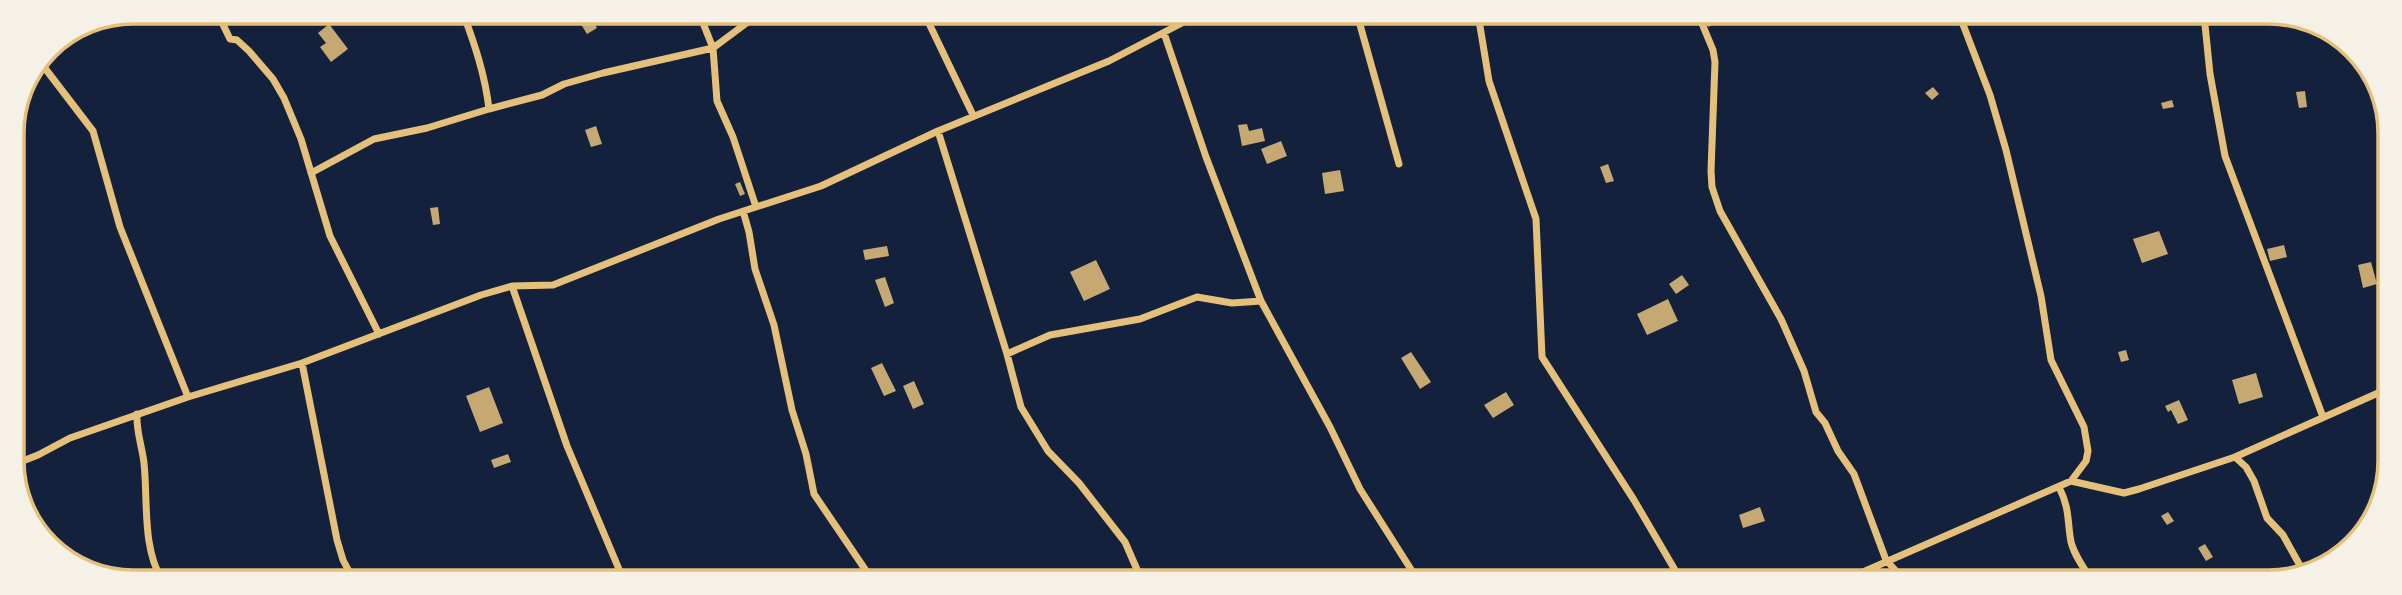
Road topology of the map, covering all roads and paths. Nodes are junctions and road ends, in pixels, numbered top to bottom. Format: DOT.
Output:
graph roads {
  1 [pos="223,24"];
  2 [pos="467,24"];
  3 [pos="703,24"];
  4 [pos="745,24"];
  5 [pos="929,24"];
  6 [pos="1180,24"];
  7 [pos="1360,24"];
  8 [pos="1480,24"];
  9 [pos="1702,24"];
  10 [pos="1963,24"];
  11 [pos="2205,24"];
  12 [pos="1164,33"];
  13 [pos="713,48"];
  14 [pos="46,69"];
  15 [pos="489,109"];
  16 [pos="973,115"];
  17 [pos="938,131"];
  18 [pos="1399,164"];
  19 [pos="311,173"];
  20 [pos="756,207"];
  21 [pos="743,211"];
  22 [pos="512,286"];
  23 [pos="1261,301"];
  24 [pos="379,334"];
  25 [pos="1007,354"];
  26 [pos="302,362"];
  27 [pos="2378,392"];
  28 [pos="188,397"];
  29 [pos="137,414"];
  30 [pos="2323,417"];
  31 [pos="2235,457"];
  32 [pos="24,460"];
  33 [pos="2071,481"];
  34 [pos="2059,487"];
  35 [pos="1886,560"];
  36 [pos="2300,566"];
  37 [pos="1412,570"];
  38 [pos="1675,570"];
  39 [pos="1865,570"];
  40 [pos="1895,570"];
  41 [pos="2085,570"];
  42 [pos="158,571"];
  43 [pos="349,571"];
  44 [pos="620,571"];
  45 [pos="866,571"];
  46 [pos="1137,571"];
  1 -- 19 [label="street"];
  2 -- 15 [label="street"];
  3 -- 13 [label="street"];
  4 -- 13 [label="street"];
  5 -- 16 [label="street"];
  6 -- 12 [label="street"];
  7 -- 18 [label="street"];
  8 -- 38 [label="street"];
  9 -- 35 [label="street"];
  10 -- 33 [label="street"];
  11 -- 30 [label="street"];
  12 -- 16 [label="street"];
  12 -- 23 [label="street"];
  13 -- 15 [label="street"];
  13 -- 20 [label="street"];
  14 -- 28 [label="street"];
  15 -- 19 [label="street"];
  16 -- 17 [label="street"];
  17 -- 20 [label="street"];
  17 -- 25 [label="street"];
  19 -- 24 [label="street"];
  20 -- 21 [label="street"];
  21 -- 22 [label="street"];
  21 -- 45 [label="street"];
  22 -- 24 [label="street"];
  22 -- 44 [label="street"];
  23 -- 25 [label="street"];
  23 -- 37 [label="street"];
  24 -- 26 [label="street"];
  25 -- 46 [label="street"];
  26 -- 28 [label="street"];
  26 -- 43 [label="street"];
  27 -- 30 [label="street"];
  28 -- 29 [label="street"];
  29 -- 32 [label="street"];
  29 -- 42 [label="street"];
  30 -- 31 [label="street"];
  31 -- 33 [label="street"];
  31 -- 36 [label="street"];
  33 -- 34 [label="street"];
  34 -- 35 [label="street"];
  34 -- 41 [label="street"];
  35 -- 39 [label="street"];
  35 -- 40 [label="street"];
}
